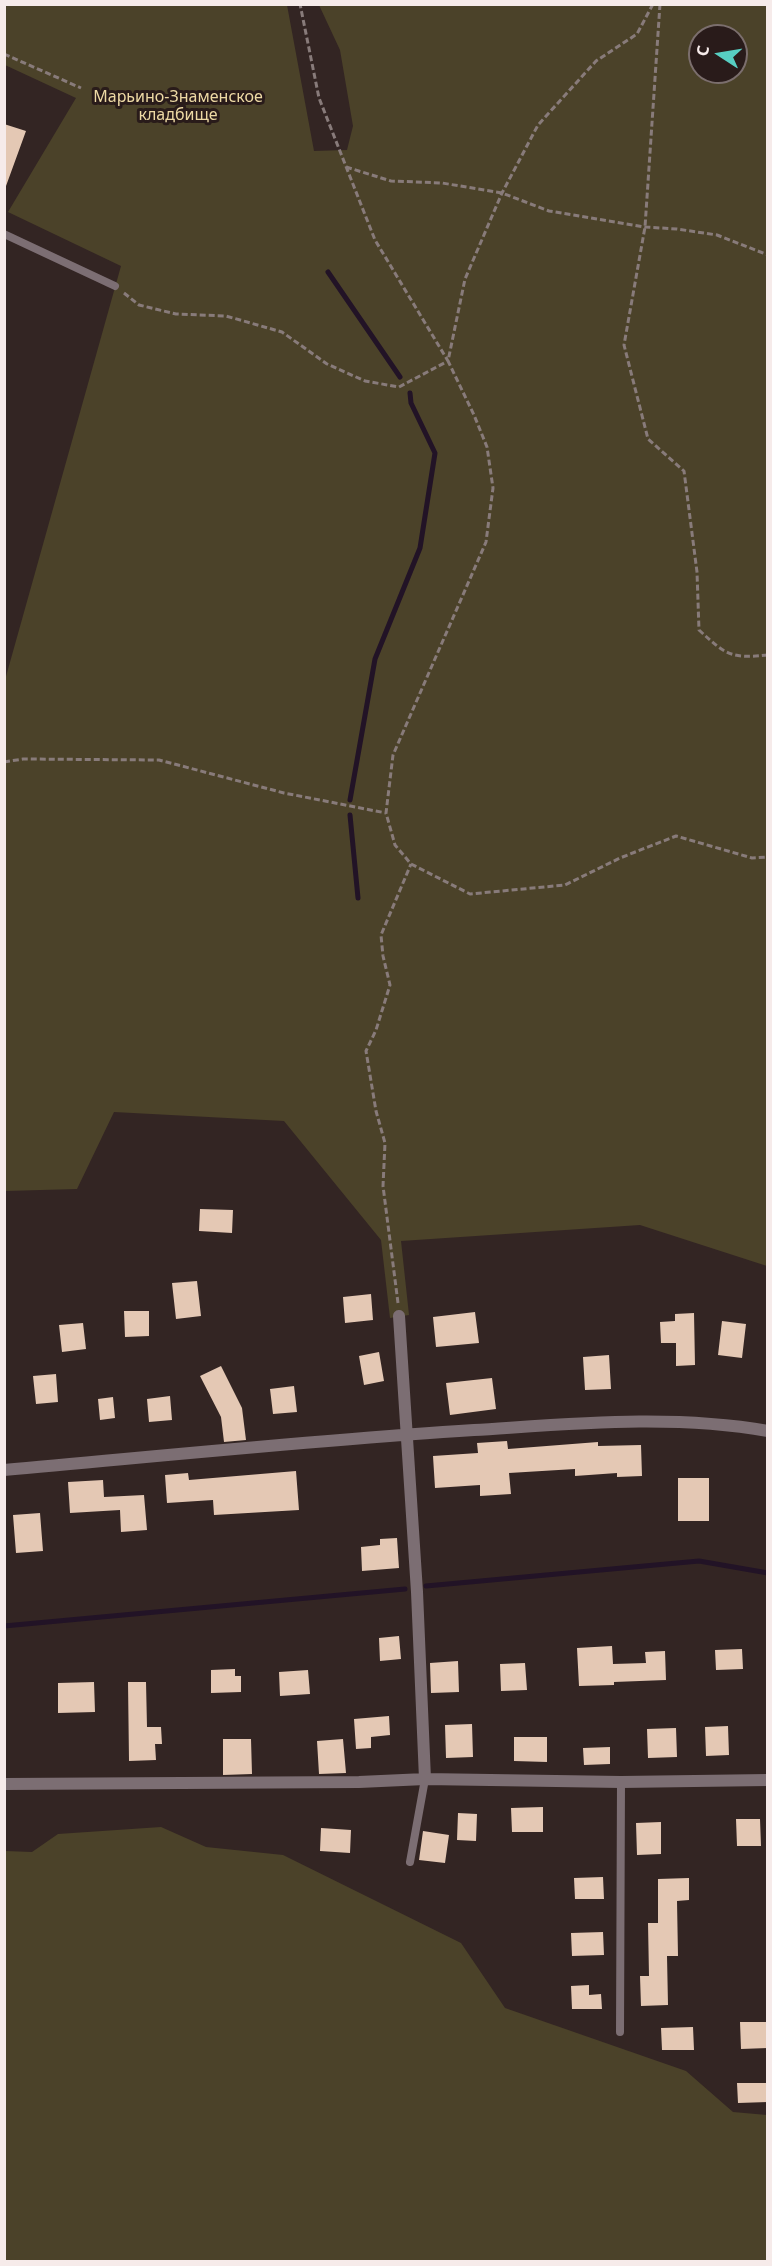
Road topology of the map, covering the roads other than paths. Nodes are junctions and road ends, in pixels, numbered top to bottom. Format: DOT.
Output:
graph roads {
  1 [pos="4,234"];
  2 [pos="116,286"];
  3 [pos="399,1316"];
  4 [pos="768,1431"];
  5 [pos="406,1434"];
  6 [pos="4,1470"];
  7 [pos="425,1779"];
  8 [pos="768,1780"];
  9 [pos="621,1782"];
  10 [pos="4,1784"];
  11 [pos="410,1862"];
  12 [pos="620,2032"];
  1 -- 2 [label="lane"];
  3 -- 5 [label="street"];
  4 -- 5 [label="street"];
  5 -- 6 [label="street"];
  5 -- 7 [label="street"];
  7 -- 9 [label="street"];
  7 -- 10 [label="street"];
  7 -- 11 [label="lane"];
  8 -- 9 [label="street"];
  9 -- 12 [label="lane"];
}
